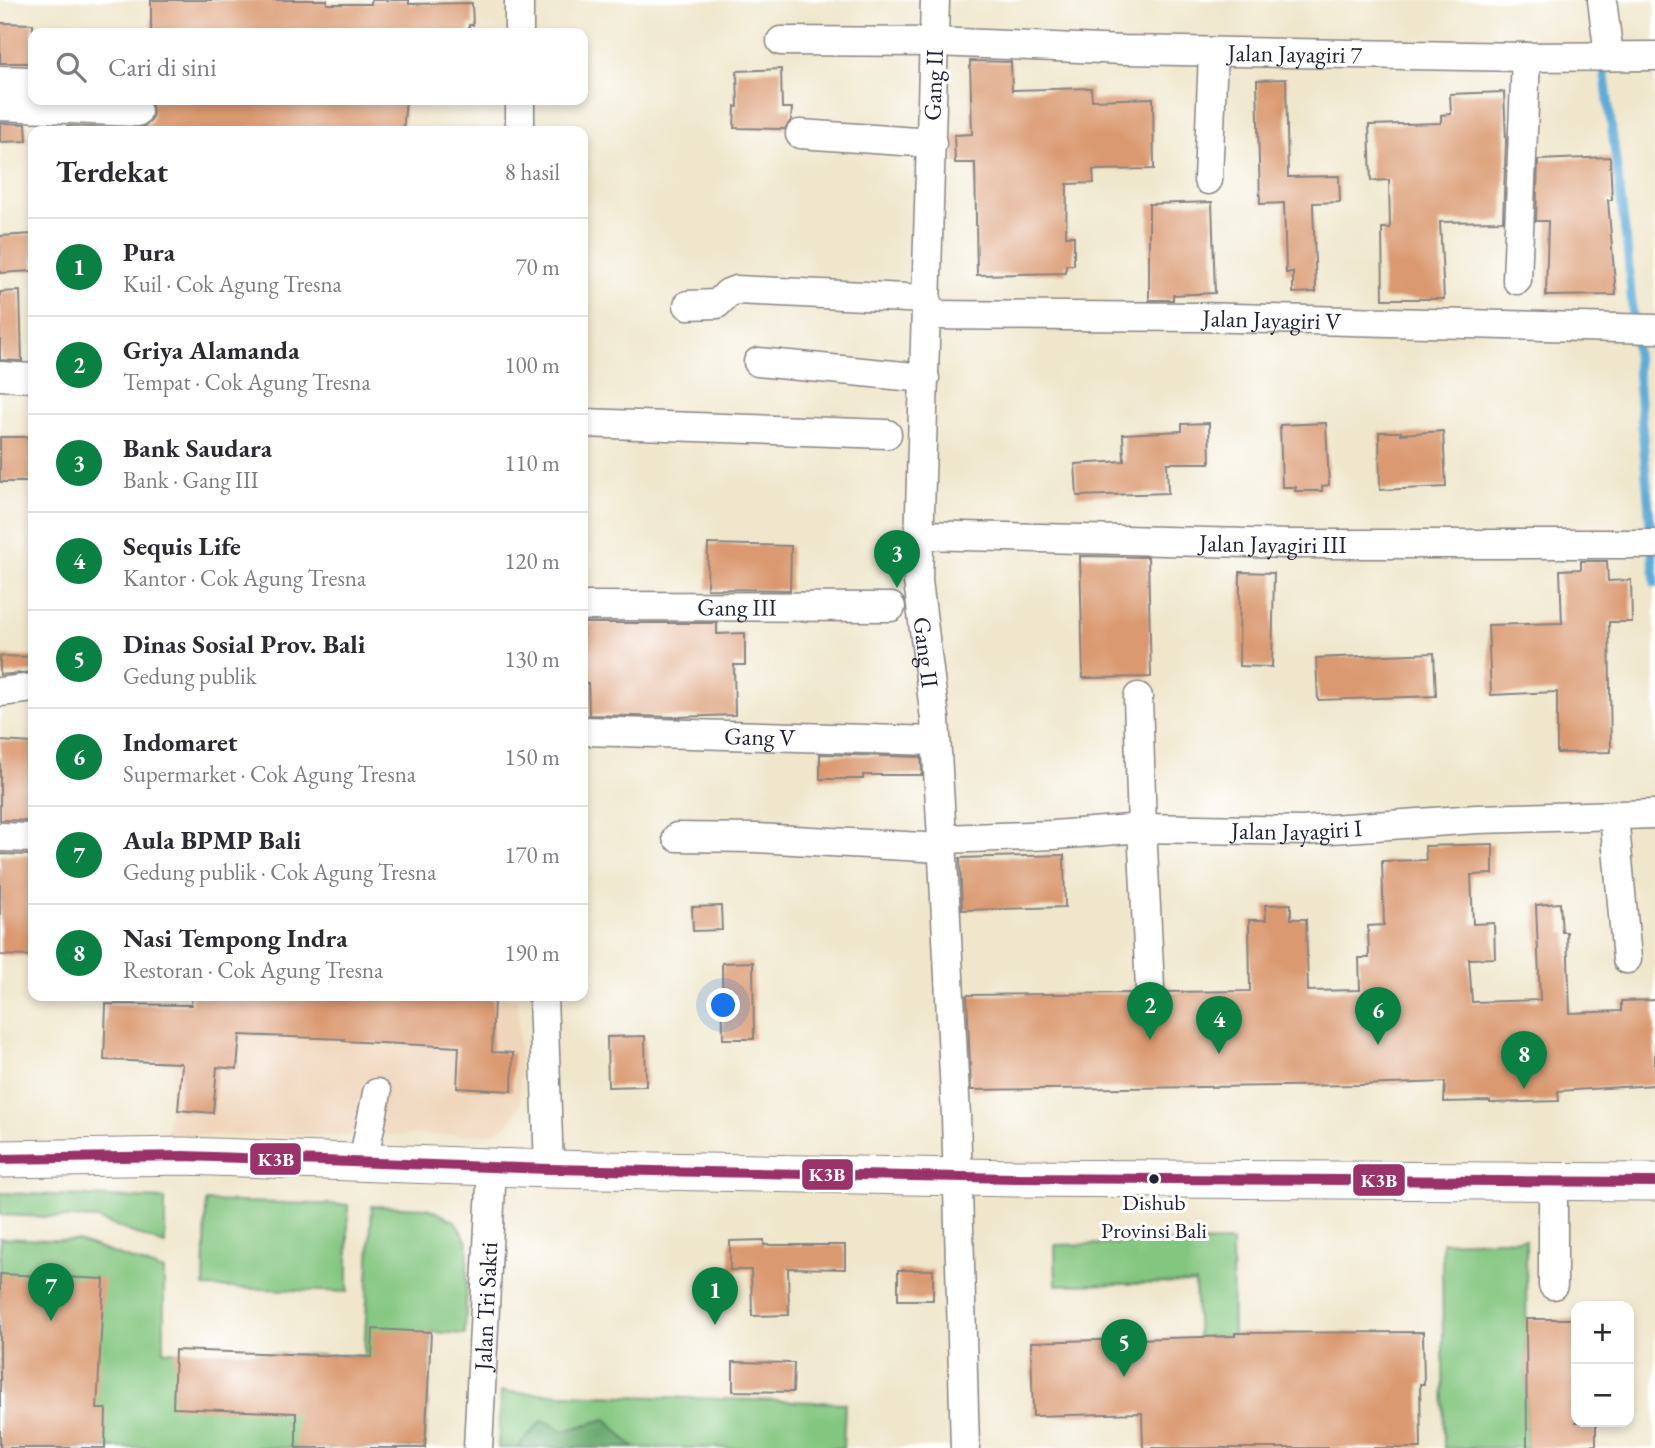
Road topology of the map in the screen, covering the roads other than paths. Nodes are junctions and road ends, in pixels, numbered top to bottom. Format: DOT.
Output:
graph roads {
  1 [pos="519,0"];
  2 [pos="935,0"];
  3 [pos="1602,0"];
  4 [pos="519,28"];
  5 [pos="781,41"];
  6 [pos="935,41"];
  7 [pos="1213,52"];
  8 [pos="1607,56"];
  9 [pos="1527,57"];
  10 [pos="1655,57"];
  11 [pos="0,80"];
  12 [pos="28,82"];
  13 [pos="520,105"];
  14 [pos="0,106"];
  15 [pos="137,112"];
  16 [pos="520,126"];
  17 [pos="800,134"];
  18 [pos="932,143"];
  19 [pos="1208,180"];
  20 [pos="1517,280"];
  21 [pos="688,305"];
  22 [pos="927,307"];
  23 [pos="1655,329"];
  24 [pos="758,362"];
  25 [pos="0,376"];
  26 [pos="28,377"];
  27 [pos="925,377"];
  28 [pos="588,423"];
  29 [pos="887,434"];
  30 [pos="921,535"];
  31 [pos="1655,544"];
  32 [pos="588,606"];
  33 [pos="891,607"];
  34 [pos="28,689"];
  35 [pos="0,692"];
  36 [pos="1138,697"];
  37 [pos="588,731"];
  38 [pos="936,741"];
  39 [pos="1653,814"];
  40 [pos="1614,815"];
  41 [pos="1142,828"];
  42 [pos="0,836"];
  43 [pos="677,837"];
  44 [pos="28,838"];
  45 [pos="942,844"];
  46 [pos="1627,959"];
  47 [pos="1150,988"];
  48 [pos="543,1001"];
  49 [pos="377,1093"];
  50 [pos="0,1159"];
  51 [pos="363,1162"];
  52 [pos="492,1166"];
  53 [pos="549,1169"];
  54 [pos="958,1177"];
  55 [pos="1553,1182"];
  56 [pos="1655,1182"];
  57 [pos="1553,1285"];
  58 [pos="478,1448"];
  59 [pos="965,1448"];
  1 -- 4 [label="street"];
  2 -- 6 [label="street, Gang II"];
  3 -- 8 [label="street"];
  5 -- 6 [label="street, Jalan Jayagiri 7"];
  6 -- 7 [label="street, Jalan Jayagiri 7"];
  6 -- 18 [label="street, Gang II"];
  7 -- 9 [label="street, Jalan Jayagiri 7"];
  7 -- 19 [label="street"];
  8 -- 9 [label="street, Jalan Jayagiri 7"];
  8 -- 10 [label="street, Jalan Jayagiri 7"];
  9 -- 20 [label="street"];
  11 -- 12 [label="street"];
  13 -- 16 [label="street"];
  14 -- 15 [label="street"];
  17 -- 18 [label="street"];
  18 -- 22 [label="street, Gang II"];
  21 -- 22 [label="street, Jalan Jayagiri V"];
  22 -- 23 [label="street, Jalan Jayagiri V"];
  22 -- 27 [label="street, Gang II"];
  24 -- 27 [label="street"];
  25 -- 26 [label="street"];
  27 -- 30 [label="street, Gang II"];
  28 -- 29 [label="street"];
  30 -- 31 [label="street, Jalan Jayagiri III"];
  30 -- 38 [label="street, Gang II"];
  32 -- 33 [label="street, Gang III"];
  34 -- 35 [label="street"];
  36 -- 41 [label="street"];
  37 -- 38 [label="street, Gang V"];
  38 -- 45 [label="street, Gang II"];
  39 -- 40 [label="street, Jalan Jayagiri I"];
  40 -- 41 [label="street, Jalan Jayagiri I"];
  40 -- 46 [label="street"];
  41 -- 45 [label="street, Jalan Jayagiri I"];
  41 -- 47 [label="street"];
  42 -- 44 [label="street"];
  43 -- 45 [label="street, Jalan Jayagiri I"];
  45 -- 54 [label="street, Gang II"];
  48 -- 53 [label="street"];
  49 -- 51 [label="street"];
  50 -- 51 [label="main road"];
  51 -- 52 [label="main road"];
  52 -- 53 [label="main road"];
  52 -- 58 [label="street, Jalan Tri Sakti"];
  53 -- 54 [label="main road"];
  54 -- 55 [label="main road"];
  54 -- 59 [label="street, Gang II"];
  55 -- 56 [label="main road"];
  55 -- 57 [label="street"];
}
